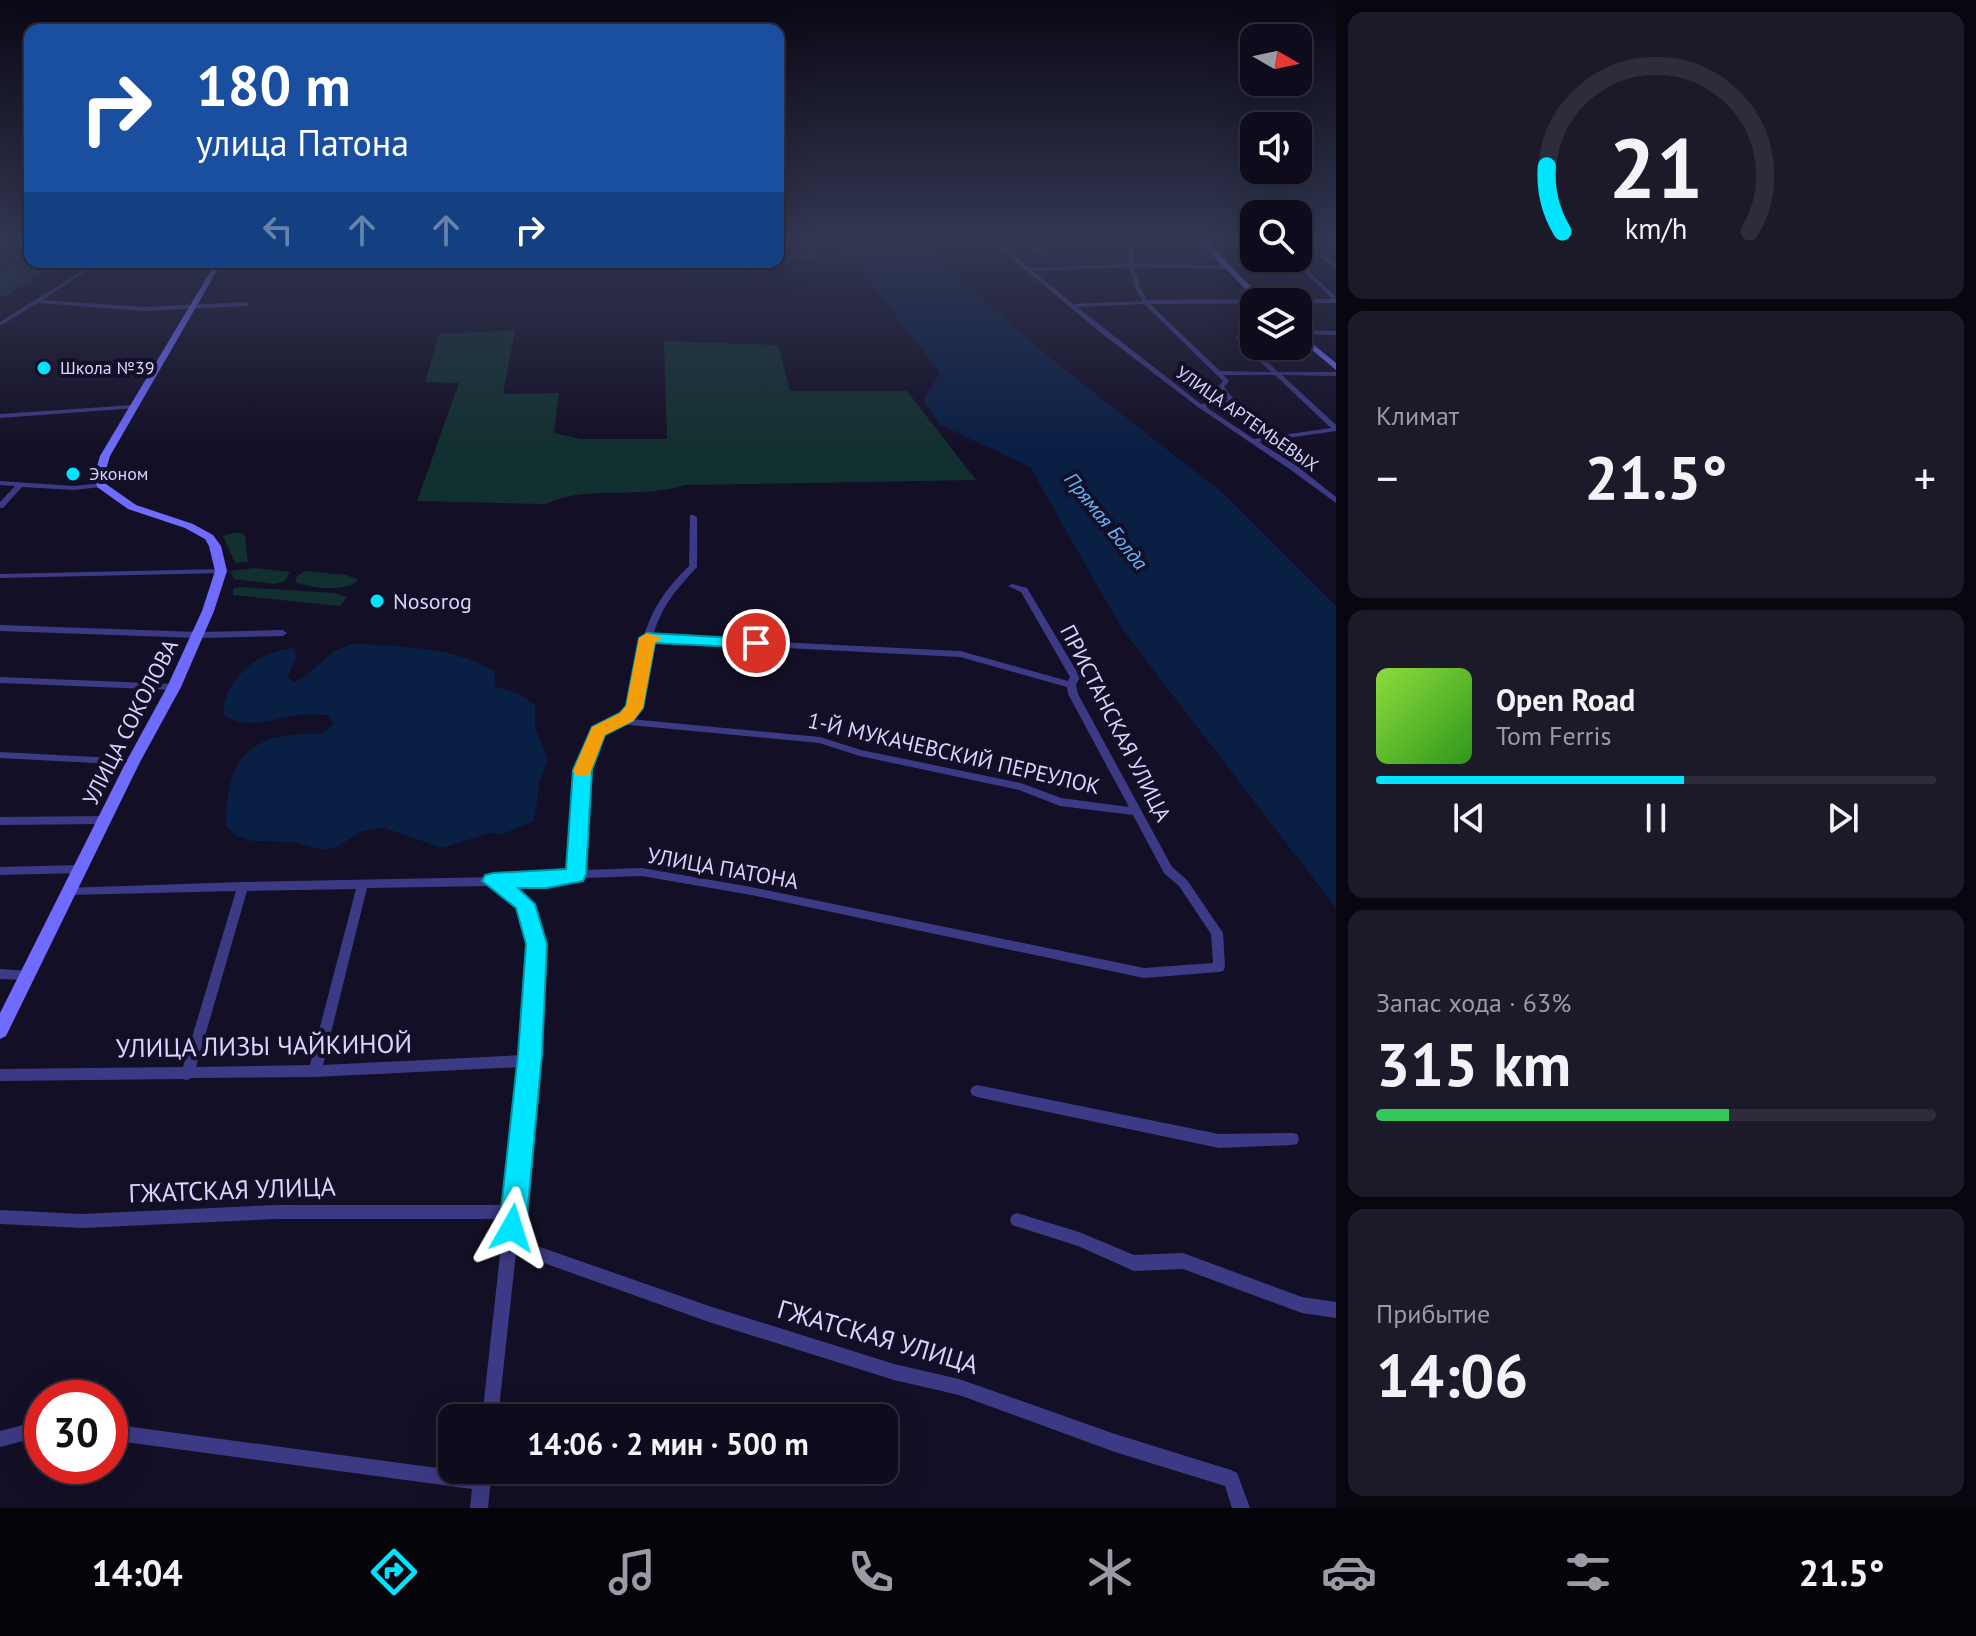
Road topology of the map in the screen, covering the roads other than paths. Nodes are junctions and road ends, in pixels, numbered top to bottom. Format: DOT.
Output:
graph roads {
  1 [pos="22,310"];
  2 [pos="190,310"];
  3 [pos="1078,310"];
  4 [pos="1154,310"];
  5 [pos="0,324"];
  6 [pos="1312,333"];
  7 [pos="1336,333"];
  8 [pos="1312,346"];
  9 [pos="1260,360"];
  10 [pos="1336,367"];
  11 [pos="1273,372"];
  12 [pos="1220,373"];
  13 [pos="1336,374"];
  14 [pos="1200,406"];
  15 [pos="134,407"];
  16 [pos="0,416"];
  17 [pos="1336,429"];
  18 [pos="1251,441"];
  19 [pos="0,483"];
  20 [pos="20,485"];
  21 [pos="101,485"];
  22 [pos="1336,501"];
  23 [pos="0,506"];
  24 [pos="693,517"];
  25 [pos="221,571"];
  26 [pos="0,576"];
  27 [pos="1012,586"];
  28 [pos="0,628"];
  29 [pos="283,633"];
  30 [pos="198,635"];
  31 [pos="647,638"];
  32 [pos="0,680"];
  33 [pos="1071,685"];
  34 [pos="174,687"];
  35 [pos="618,721"];
  36 [pos="0,755"];
  37 [pos="133,762"];
  38 [pos="1138,812"];
  39 [pos="105,820"];
  40 [pos="0,821"];
  41 [pos="81,869"];
  42 [pos="0,871"];
  43 [pos="576,875"];
  44 [pos="493,881"];
  45 [pos="363,883"];
  46 [pos="243,886"];
  47 [pos="69,891"];
  48 [pos="1219,967"];
  49 [pos="0,974"];
  50 [pos="27,975"];
  51 [pos="0,1031"];
  52 [pos="529,1061"];
  53 [pos="315,1071"];
  54 [pos="187,1074"];
  55 [pos="0,1075"];
  56 [pos="977,1091"];
  57 [pos="1292,1139"];
  58 [pos="514,1212"];
  59 [pos="0,1217"];
  60 [pos="1017,1220"];
  61 [pos="511,1244"];
  62 [pos="1336,1310"];
  63 [pos="492,1404"];
  64 [pos="24,1433"];
  65 [pos="128,1434"];
  66 [pos="0,1439"];
  67 [pos="438,1471"];
  68 [pos="482,1484"];
  69 [pos="479,1508"];
  70 [pos="1241,1508"];
  1 -- 5 [label="street"];
  2 -- 15 [label="main road"];
  3 -- 14 [label="street, УЛИЦА АРТЕМЬЕВЫХ"];
  4 -- 12 [label="street"];
  6 -- 7 [label="street"];
  8 -- 10 [label="main road"];
  9 -- 11 [label="street"];
  11 -- 12 [label="street"];
  11 -- 13 [label="street"];
  11 -- 17 [label="street"];
  12 -- 14 [label="street"];
  14 -- 18 [label="street, УЛИЦА АРТЕМЬЕВЫХ"];
  15 -- 16 [label="street"];
  15 -- 21 [label="main road"];
  17 -- 18 [label="street"];
  18 -- 22 [label="street, УЛИЦА АРТЕМЬЕВЫХ"];
  19 -- 20 [label="street"];
  20 -- 21 [label="street"];
  20 -- 23 [label="street"];
  21 -- 25 [label="main road"];
  24 -- 31 [label="street"];
  25 -- 26 [label="street"];
  25 -- 30 [label="main road, УЛИЦА СОКОЛОВА"];
  27 -- 33 [label="street, ПРИСТАНСКАЯ УЛИЦА"];
  28 -- 30 [label="street"];
  29 -- 30 [label="street"];
  30 -- 34 [label="main road, УЛИЦА СОКОЛОВА"];
  31 -- 33 [label="street"];
  31 -- 35 [label="street"];
  32 -- 34 [label="street"];
  33 -- 38 [label="street, ПРИСТАНСКАЯ УЛИЦА"];
  34 -- 37 [label="main road, УЛИЦА СОКОЛОВА"];
  35 -- 38 [label="street, 1-Й МУКАЧЕВСКИЙ ПЕРЕУЛОК"];
  35 -- 43 [label="street"];
  36 -- 37 [label="street"];
  37 -- 39 [label="main road, УЛИЦА СОКОЛОВА"];
  38 -- 48 [label="street, ПРИСТАНСКАЯ УЛИЦА"];
  39 -- 40 [label="street"];
  39 -- 41 [label="main road, УЛИЦА СОКОЛОВА"];
  41 -- 42 [label="street"];
  41 -- 47 [label="main road, УЛИЦА СОКОЛОВА"];
  43 -- 44 [label="street, УЛИЦА ПАТОНА"];
  43 -- 48 [label="street, УЛИЦА ПАТОНА"];
  44 -- 45 [label="street, УЛИЦА ПАТОНА"];
  44 -- 52 [label="street"];
  45 -- 46 [label="street, УЛИЦА ПАТОНА"];
  45 -- 53 [label="street"];
  46 -- 47 [label="street, УЛИЦА ПАТОНА"];
  46 -- 54 [label="street"];
  47 -- 50 [label="main road, УЛИЦА СОКОЛОВА"];
  49 -- 50 [label="street"];
  50 -- 51 [label="main road, УЛИЦА СОКОЛОВА"];
  52 -- 53 [label="street, УЛИЦА ЛИЗЫ ЧАЙКИНОЙ"];
  52 -- 58 [label="street"];
  53 -- 54 [label="street, УЛИЦА ЛИЗЫ ЧАЙКИНОЙ"];
  54 -- 55 [label="street, УЛИЦА ЛИЗЫ ЧАЙКИНОЙ"];
  56 -- 57 [label="street"];
  58 -- 59 [label="street, ГЖАТСКАЯ УЛИЦА"];
  58 -- 61 [label="street"];
  60 -- 62 [label="street"];
  61 -- 63 [label="street"];
  61 -- 70 [label="street, ГЖАТСКАЯ УЛИЦА"];
  64 -- 66 [label="street"];
  65 -- 67 [label="street"];
  68 -- 69 [label="street"];
}
